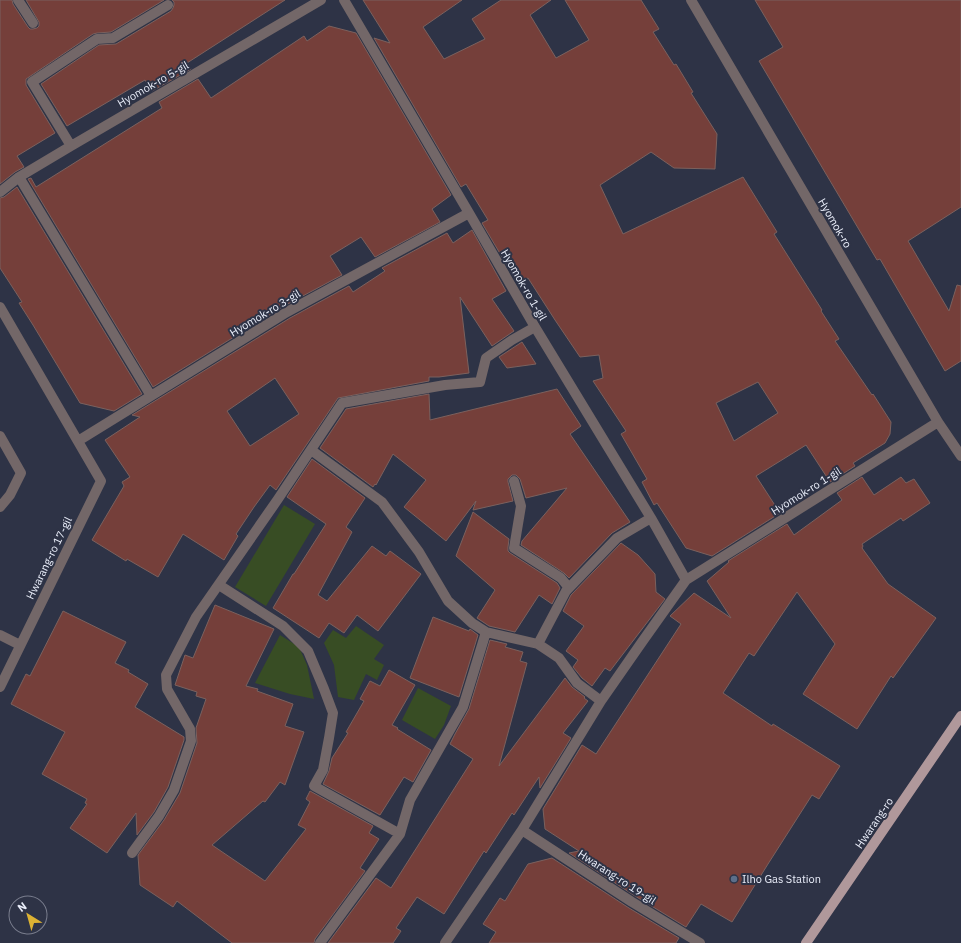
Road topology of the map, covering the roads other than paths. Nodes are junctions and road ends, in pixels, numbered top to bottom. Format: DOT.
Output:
graph roads {
  1 [pos="18,0"];
  2 [pos="321,0"];
  3 [pos="344,0"];
  4 [pos="691,0"];
  5 [pos="168,5"];
  6 [pos="33,23"];
  7 [pos="71,146"];
  8 [pos="20,177"];
  9 [pos="0,192"];
  10 [pos="469,213"];
  11 [pos="0,307"];
  12 [pos="534,327"];
  13 [pos="151,396"];
  14 [pos="938,422"];
  15 [pos="0,436"];
  16 [pos="78,441"];
  17 [pos="311,450"];
  18 [pos="961,456"];
  19 [pos="514,481"];
  20 [pos="0,507"];
  21 [pos="651,518"];
  22 [pos="686,580"];
  23 [pos="219,585"];
  24 [pos="569,588"];
  25 [pos="486,632"];
  26 [pos="0,635"];
  27 [pos="538,644"];
  28 [pos="20,645"];
  29 [pos="0,687"];
  30 [pos="601,701"];
  31 [pos="961,716"];
  32 [pos="522,830"];
  33 [pos="400,834"];
  34 [pos="132,854"];
  35 [pos="320,943"];
  36 [pos="445,943"];
  37 [pos="700,943"];
  38 [pos="806,943"];
  1 -- 6 [label="street"];
  2 -- 7 [label="street, Hyomok-ro 5-gil"];
  3 -- 10 [label="street, Hyomok-ro 1-gil"];
  4 -- 14 [label="street, Hyomok-ro"];
  5 -- 7 [label="street"];
  7 -- 8 [label="street, Hyomok-ro 5-gil"];
  8 -- 9 [label="street, Hyomok-ro 5-gil"];
  8 -- 13 [label="street"];
  10 -- 12 [label="street, Hyomok-ro 1-gil"];
  10 -- 13 [label="street, Hyomok-ro 3-gil"];
  11 -- 16 [label="street"];
  12 -- 17 [label="street"];
  12 -- 21 [label="street, Hyomok-ro 1-gil"];
  13 -- 16 [label="street, Hyomok-ro 3-gil"];
  14 -- 18 [label="street, Hyomok-ro"];
  14 -- 22 [label="street, Hyomok-ro 1-gil"];
  15 -- 20 [label="street"];
  16 -- 28 [label="street, Hwarang-ro 17-gil"];
  17 -- 23 [label="street"];
  17 -- 25 [label="street"];
  19 -- 24 [label="street"];
  21 -- 22 [label="street, Hyomok-ro 1-gil"];
  21 -- 24 [label="street"];
  22 -- 30 [label="street, Hyomok-ro 1-gil"];
  23 -- 33 [label="street"];
  23 -- 34 [label="street"];
  24 -- 27 [label="street"];
  25 -- 27 [label="street"];
  25 -- 33 [label="street"];
  26 -- 28 [label="street"];
  27 -- 30 [label="street"];
  28 -- 29 [label="street, Hwarang-ro 17-gil"];
  30 -- 32 [label="street"];
  31 -- 38 [label="main road, Hwarang-ro"];
  32 -- 36 [label="street"];
  32 -- 37 [label="street, Hwarang-ro 19-gil"];
  33 -- 35 [label="street"];
}
